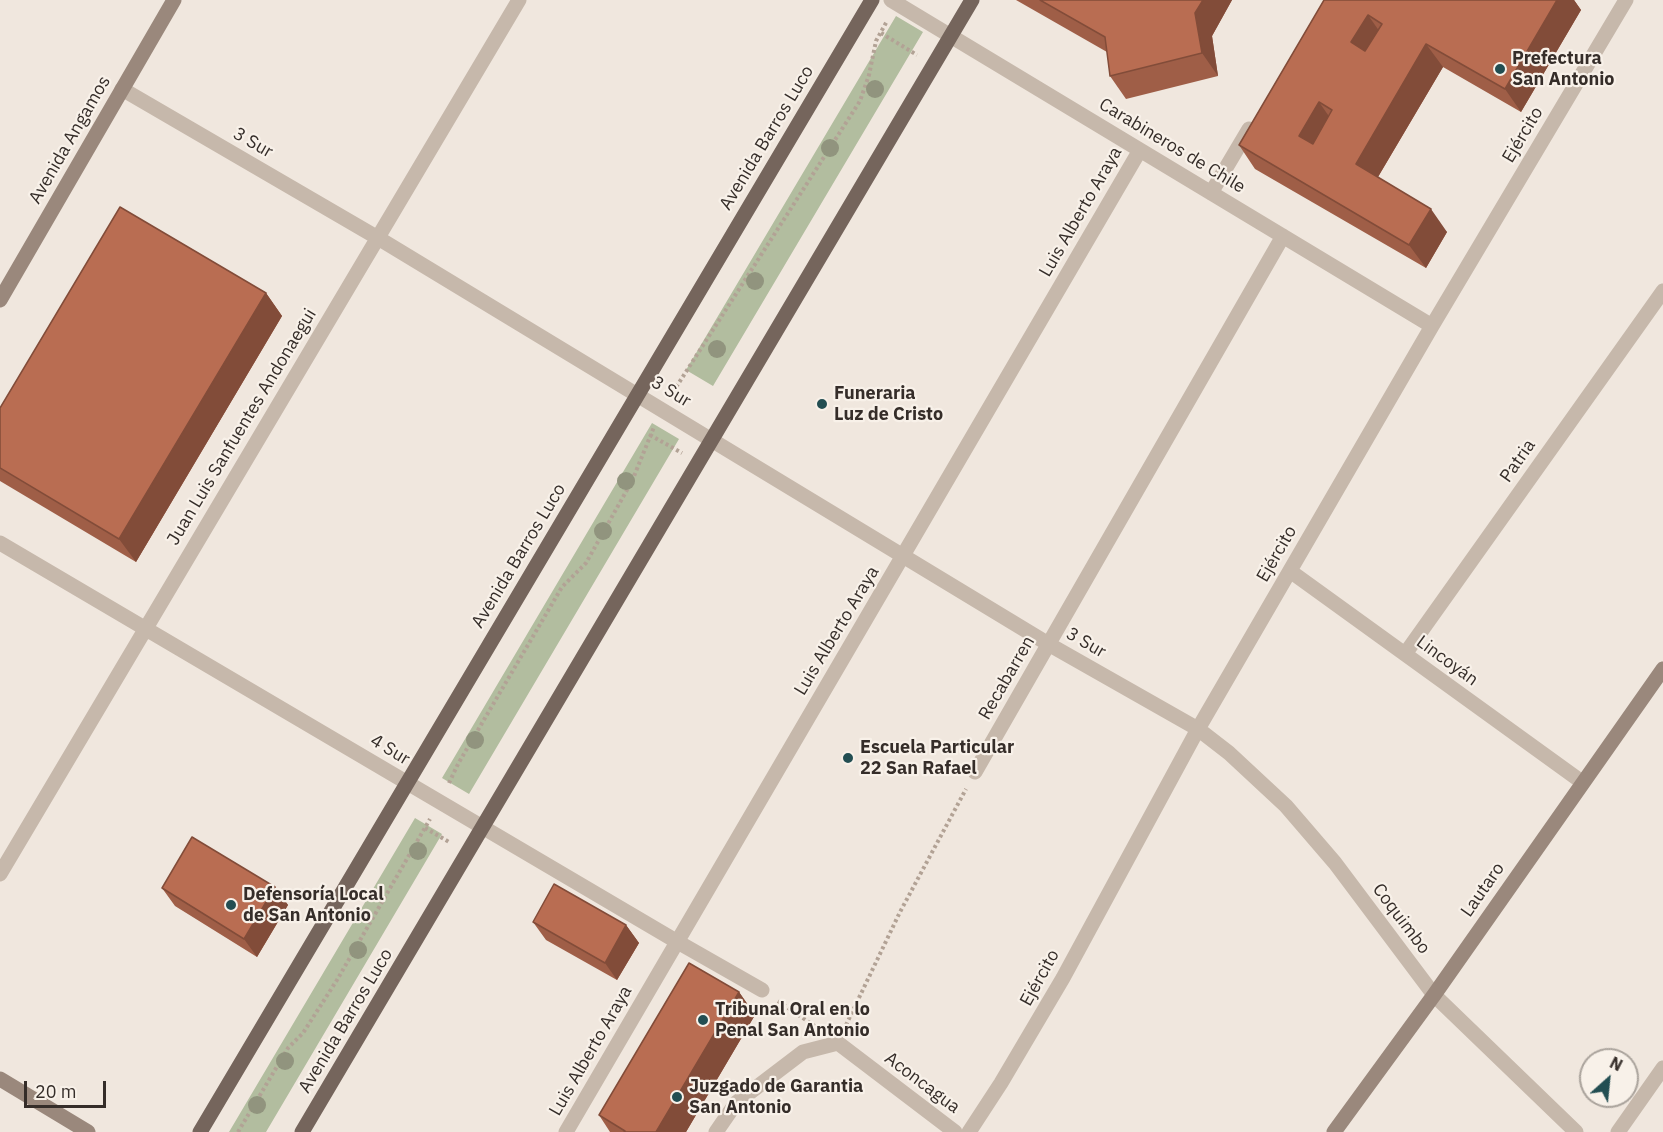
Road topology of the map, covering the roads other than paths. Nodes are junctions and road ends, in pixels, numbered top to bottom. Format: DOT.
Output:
graph roads {
  1 [pos="174,0"];
  2 [pos="519,0"];
  3 [pos="872,0"];
  4 [pos="891,0"];
  5 [pos="972,0"];
  6 [pos="1626,0"];
  7 [pos="951,36"];
  8 [pos="123,89"];
  9 [pos="1259,112"];
  10 [pos="1140,150"];
  11 [pos="1211,193"];
  12 [pos="1283,236"];
  13 [pos="378,238"];
  14 [pos="1663,291"];
  15 [pos="0,300"];
  16 [pos="1432,326"];
  17 [pos="638,395"];
  18 [pos="712,440"];
  19 [pos="0,543"];
  20 [pos="903,557"];
  21 [pos="1290,571"];
  22 [pos="144,628"];
  23 [pos="1050,645"];
  24 [pos="1405,654"];
  25 [pos="1663,669"];
  26 [pos="1198,729"];
  27 [pos="975,772"];
  28 [pos="1582,782"];
  29 [pos="407,783"];
  30 [pos="483,827"];
  31 [pos="0,874"];
  32 [pos="676,941"];
  33 [pos="762,990"];
  34 [pos="1434,995"];
  35 [pos="1663,1068"];
  36 [pos="0,1079"];
  37 [pos="88,1132"];
  38 [pos="200,1132"];
  39 [pos="302,1132"];
  40 [pos="566,1132"];
  41 [pos="716,1132"];
  42 [pos="955,1132"];
  43 [pos="969,1132"];
  44 [pos="1334,1132"];
  45 [pos="1576,1132"];
  46 [pos="1618,1132"];
  1 -- 8 [label="street, Avenida Angamos"];
  2 -- 13 [label="street, Juan Luis Sanfuentes Andonaegui"];
  3 -- 17 [label="main road, Avenida Barros Luco"];
  4 -- 7 [label="street, Carabineros de Chile"];
  5 -- 7 [label="main road, Avenida Barros Luco"];
  6 -- 16 [label="street, Ejército"];
  7 -- 10 [label="street, Carabineros de Chile"];
  7 -- 18 [label="main road, Avenida Barros Luco"];
  8 -- 13 [label="street, 3 Sur"];
  8 -- 15 [label="street, Avenida Angamos"];
  9 -- 11 [label="street"];
  10 -- 11 [label="street, Carabineros de Chile"];
  10 -- 20 [label="street, Luis Alberto Araya"];
  11 -- 12 [label="street, Carabineros de Chile"];
  12 -- 16 [label="street, Carabineros de Chile"];
  12 -- 23 [label="street, Recabarren"];
  13 -- 17 [label="street, 3 Sur"];
  13 -- 22 [label="street, Juan Luis Sanfuentes Andonaegui"];
  14 -- 24 [label="street, Patria"];
  16 -- 21 [label="street, Ejército"];
  17 -- 18 [label="street, 3 Sur"];
  17 -- 29 [label="main road, Avenida Barros Luco"];
  18 -- 20 [label="street, 3 Sur"];
  18 -- 30 [label="main road, Avenida Barros Luco"];
  19 -- 22 [label="street, 4 Sur"];
  20 -- 23 [label="street, 3 Sur"];
  20 -- 32 [label="street, Luis Alberto Araya"];
  21 -- 24 [label="street, Lincoyán"];
  21 -- 26 [label="street, Ejército"];
  22 -- 29 [label="street, 4 Sur"];
  22 -- 31 [label="street, Juan Luis Sanfuentes Andonaegui"];
  23 -- 26 [label="street, 3 Sur"];
  23 -- 27 [label="street, Recabarren"];
  24 -- 28 [label="street, Lincoyán"];
  25 -- 28 [label="street, Lautaro"];
  26 -- 34 [label="street, Coquimbo"];
  26 -- 43 [label="street, Ejército"];
  28 -- 34 [label="street, Lautaro"];
  29 -- 30 [label="street, 4 Sur"];
  29 -- 38 [label="main road, Avenida Barros Luco"];
  30 -- 32 [label="street, 4 Sur"];
  30 -- 39 [label="main road, Avenida Barros Luco"];
  32 -- 33 [label="street, 4 Sur"];
  32 -- 40 [label="street, Luis Alberto Araya"];
  34 -- 44 [label="street, Lautaro"];
  34 -- 45 [label="street, Coquimbo"];
  35 -- 46 [label="street"];
  36 -- 37 [label="street"];
  41 -- 42 [label="street, Aconcagua"];
}
